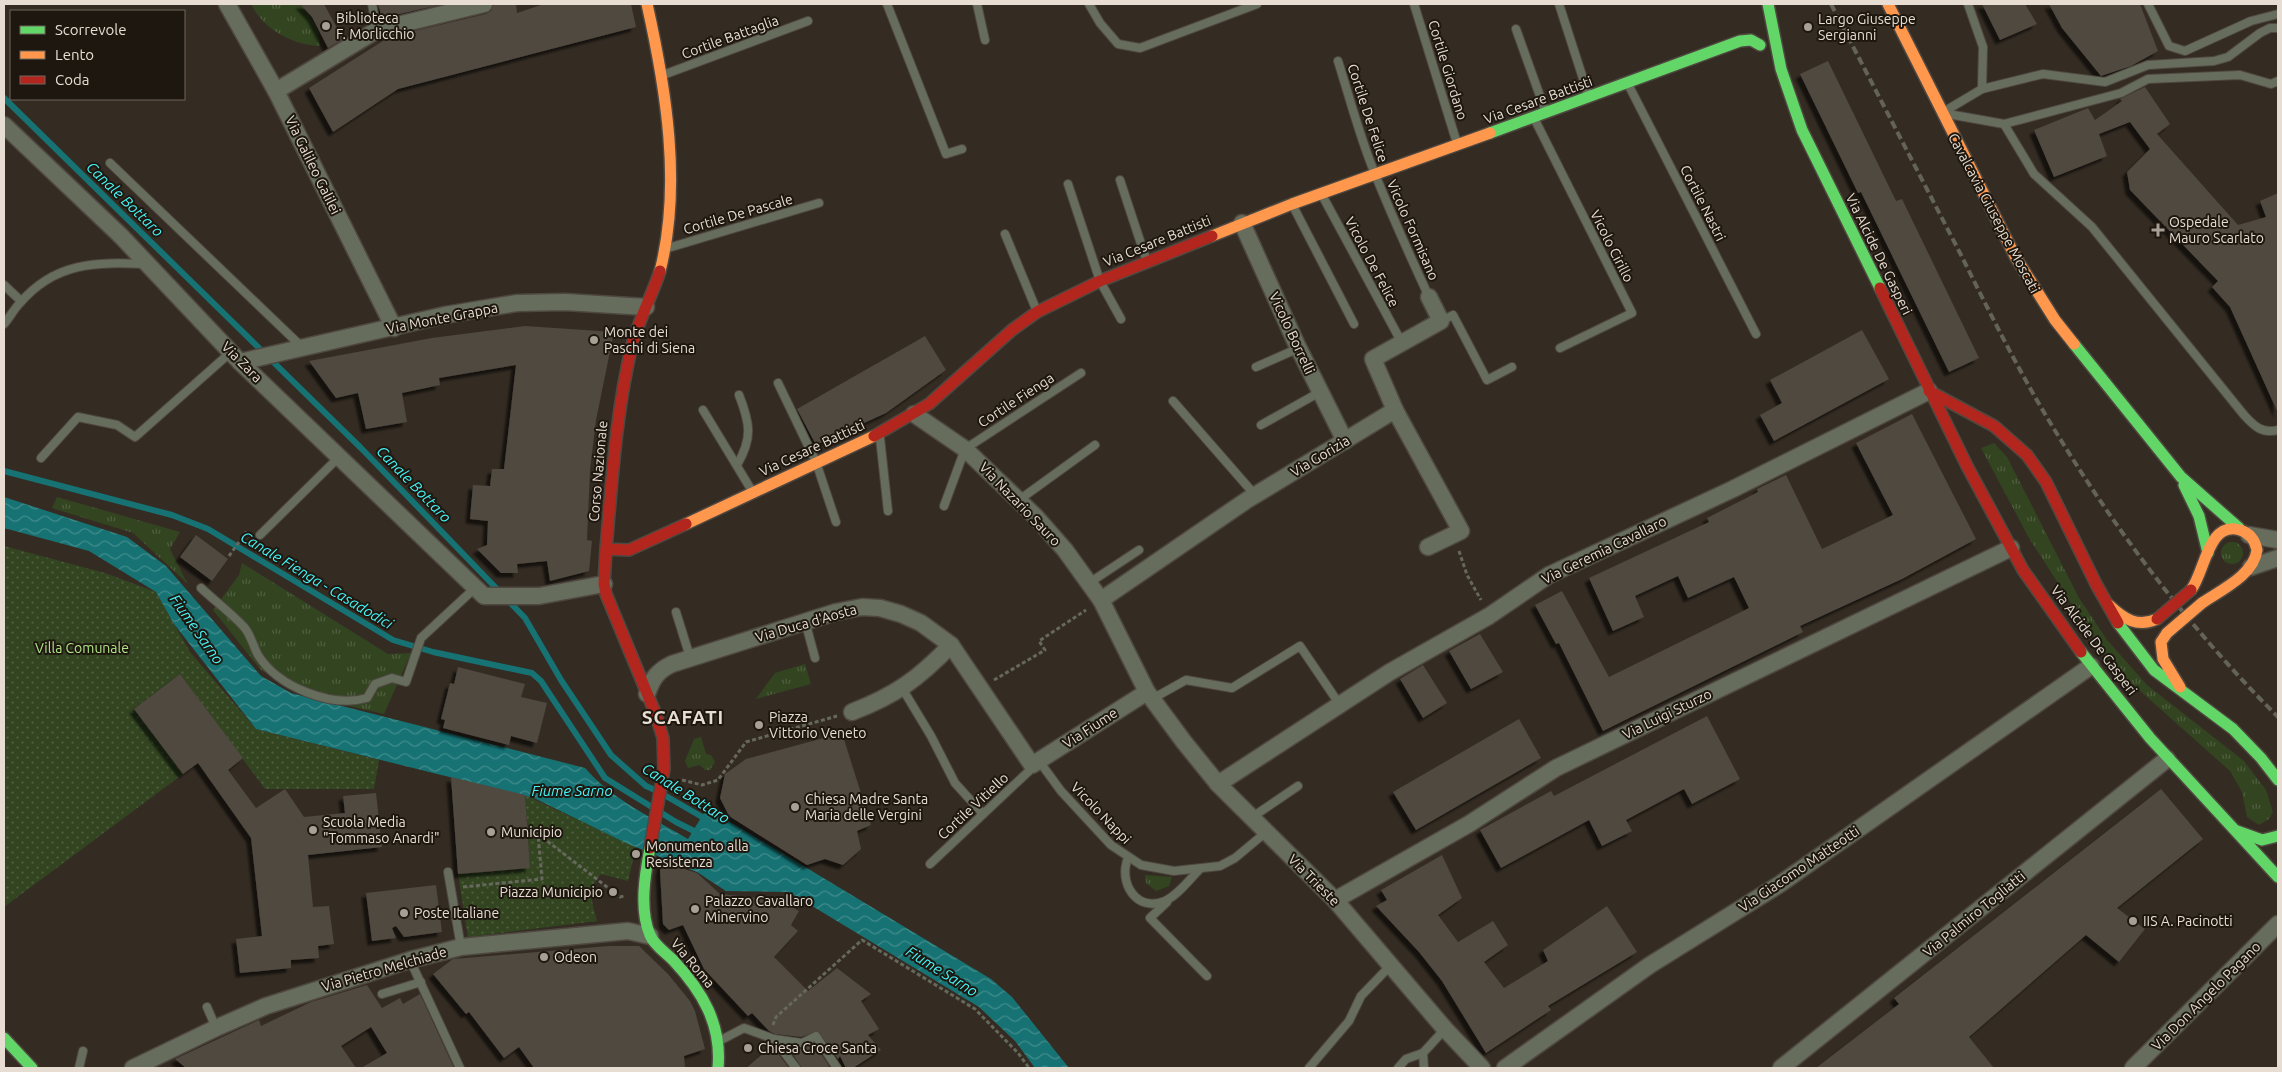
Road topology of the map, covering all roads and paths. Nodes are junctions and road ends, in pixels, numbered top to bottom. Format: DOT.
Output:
graph roads {
  1 [pos="227,4"];
  2 [pos="372,4"];
  3 [pos="484,4"];
  4 [pos="647,4"];
  5 [pos="887,4"];
  6 [pos="977,4"];
  7 [pos="1089,4"];
  8 [pos="1257,4"];
  9 [pos="1414,4"];
  10 [pos="1559,4"];
  11 [pos="1768,4"];
  12 [pos="1888,4"];
  13 [pos="1968,4"];
  14 [pos="2148,4"];
  15 [pos="2278,14"];
  16 [pos="808,21"];
  17 [pos="1758,28"];
  18 [pos="2278,28"];
  19 [pos="1516,29"];
  20 [pos="377,30"];
  21 [pos="985,40"];
  22 [pos="1760,45"];
  23 [pos="1763,60"];
  24 [pos="1338,61"];
  25 [pos="661,75"];
  26 [pos="2278,81"];
  27 [pos="1628,84"];
  28 [pos="1982,89"];
  29 [pos="276,91"];
  30 [pos="1777,97"];
  31 [pos="1589,98"];
  32 [pos="1941,113"];
  33 [pos="1546,114"];
  34 [pos="1534,118"];
  35 [pos="2004,124"];
  36 [pos="4,125"];
  37 [pos="1802,130"];
  38 [pos="1458,145"];
  39 [pos="962,149"];
  40 [pos="110,164"];
  41 [pos="1374,173"];
  42 [pos="1120,180"];
  43 [pos="1068,184"];
  44 [pos="1321,193"];
  45 [pos="819,203"];
  46 [pos="1292,204"];
  47 [pos="1242,223"];
  48 [pos="1005,234"];
  49 [pos="664,249"];
  50 [pos="1147,261"];
  51 [pos="148,264"];
  52 [pos="1100,281"];
  53 [pos="4,285"];
  54 [pos="1429,297"];
  55 [pos="21,302"];
  56 [pos="646,307"];
  57 [pos="1037,312"];
  58 [pos="1121,319"];
  59 [pos="1441,322"];
  60 [pos="4,324"];
  61 [pos="1354,324"];
  62 [pos="394,328"];
  63 [pos="1756,334"];
  64 [pos="1402,343"];
  65 [pos="302,347"];
  66 [pos="1299,348"];
  67 [pos="1560,348"];
  68 [pos="236,357"];
  69 [pos="1256,367"];
  70 [pos="1512,367"];
  71 [pos="1081,373"];
  72 [pos="778,383"];
  73 [pos="1929,391"];
  74 [pos="1320,392"];
  75 [pos="739,395"];
  76 [pos="1172,401"];
  77 [pos="703,410"];
  78 [pos="1395,410"];
  79 [pos="914,414"];
  80 [pos="1260,425"];
  81 [pos="2278,430"];
  82 [pos="880,433"];
  83 [pos="1982,433"];
  84 [pos="2009,438"];
  85 [pos="1345,441"];
  86 [pos="1970,443"];
  87 [pos="1095,445"];
  88 [pos="965,449"];
  89 [pos="338,456"];
  90 [pos="41,458"];
  91 [pos="816,462"];
  92 [pos="737,465"];
  93 [pos="1967,466"];
  94 [pos="2181,477"];
  95 [pos="753,492"];
  96 [pos="1255,496"];
  97 [pos="1019,500"];
  98 [pos="944,506"];
  99 [pos="888,511"];
  100 [pos="836,522"];
  101 [pos="248,529"];
  102 [pos="2244,531"];
  103 [pos="260,535"];
  104 [pos="1453,535"];
  105 [pos="2278,540"];
  106 [pos="1428,547"];
  107 [pos="2011,548"];
  108 [pos="606,549"];
  109 [pos="1139,550"];
  110 [pos="2208,553"];
  111 [pos="230,556"];
  112 [pos="2278,558"];
  113 [pos="2251,567"];
  114 [pos="1089,583"];
  115 [pos="604,584"];
  116 [pos="201,588"];
  117 [pos="480,592"];
  118 [pos="2102,598"];
  119 [pos="1101,600"];
  120 [pos="676,612"];
  121 [pos="1490,616"];
  122 [pos="805,621"];
  123 [pos="950,645"];
  124 [pos="690,657"];
  125 [pos="815,658"];
  126 [pos="2091,666"];
  127 [pos="902,688"];
  128 [pos="981,688"];
  129 [pos="647,694"];
  130 [pos="2186,694"];
  131 [pos="1149,695"];
  132 [pos="1340,705"];
  133 [pos="852,712"];
  134 [pos="2167,759"];
  135 [pos="1035,763"];
  136 [pos="662,778"];
  137 [pos="2278,780"];
  138 [pos="1218,784"];
  139 [pos="1298,786"];
  140 [pos="983,814"];
  141 [pos="1251,818"];
  142 [pos="2232,829"];
  143 [pos="1265,833"];
  144 [pos="2278,836"];
  145 [pos="1128,858"];
  146 [pos="930,864"];
  147 [pos="1199,870"];
  148 [pos="448,872"];
  149 [pos="2278,877"];
  150 [pos="452,888"];
  151 [pos="630,892"];
  152 [pos="1171,898"];
  153 [pos="1334,900"];
  154 [pos="2278,924"];
  155 [pos="650,936"];
  156 [pos="461,947"];
  157 [pos="410,960"];
  158 [pos="1391,966"];
  159 [pos="1207,976"];
  160 [pos="421,982"];
  161 [pos="382,994"];
  162 [pos="207,1007"];
  163 [pos="216,1028"];
  164 [pos="1445,1028"];
  165 [pos="760,1034"];
  166 [pos="4,1038"];
  167 [pos="774,1039"];
  168 [pos="719,1041"];
  169 [pos="83,1052"];
  170 [pos="1423,1053"];
  171 [pos="32,1068"];
  172 [pos="79,1068"];
  173 [pos="133,1068"];
  174 [pos="460,1068"];
  175 [pos="718,1068"];
  176 [pos="796,1068"];
  177 [pos="837,1068"];
  178 [pos="1029,1068"];
  179 [pos="1309,1068"];
  180 [pos="1398,1068"];
  181 [pos="1424,1068"];
  182 [pos="1482,1068"];
  183 [pos="1505,1068"];
  184 [pos="1781,1068"];
  185 [pos="2133,1068"];
  1 -- 29 [label="street, Via Galileo Galilei"];
  2 -- 20 [label="lane"];
  3 -- 20 [label="street"];
  4 -- 25 [label="main road, Corso Nazionale"];
  5 -- 39 [label="lane"];
  6 -- 21 [label="lane"];
  7 -- 8 [label="lane"];
  9 -- 38 [label="lane, Cortile Giordano"];
  10 -- 31 [label="lane"];
  11 -- 37 [label="main road, Via Alcide De Gasperi"];
  12 -- 32 [label="main road, Cavalcavia Giuseppe Moscati"];
  13 -- 28 [label="lane"];
  14 -- 15 [label="lane"];
  16 -- 25 [label="lane, Cortile Battaglia"];
  17 -- 22 [label="main road"];
  18 -- 28 [label="lane"];
  19 -- 33 [label="lane"];
  20 -- 29 [label="street"];
  22 -- 23 [label="main road"];
  22 -- 27 [label="main road, Via Cesare Battisti"];
  24 -- 41 [label="lane, Cortile De Felice"];
  25 -- 49 [label="main road, Corso Nazionale"];
  26 -- 35 [label="lane"];
  27 -- 31 [label="main road, Via Cesare Battisti"];
  27 -- 63 [label="lane, Cortile Nastri"];
  28 -- 32 [label="lane"];
  29 -- 62 [label="street, Via Galileo Galilei"];
  30 -- 37 [label="main road, Via Alcide De Gasperi"];
  31 -- 33 [label="main road, Via Cesare Battisti"];
  32 -- 35 [label="lane"];
  32 -- 94 [label="main road, Cavalcavia Giuseppe Moscati"];
  33 -- 34 [label="main road, Via Cesare Battisti"];
  34 -- 38 [label="main road, Via Cesare Battisti"];
  34 -- 67 [label="lane, Vicolo Cirillo"];
  35 -- 81 [label="lane"];
  36 -- 51 [label="street, Via Zara"];
  37 -- 73 [label="main road, Via Alcide De Gasperi"];
  38 -- 41 [label="main road, Via Cesare Battisti"];
  40 -- 65 [label="lane"];
  41 -- 44 [label="main road, Via Cesare Battisti"];
  41 -- 54 [label="lane, Vicolo Formisano"];
  42 -- 50 [label="lane"];
  43 -- 52 [label="lane"];
  44 -- 46 [label="main road, Via Cesare Battisti"];
  44 -- 64 [label="lane, Vicolo De Felice"];
  45 -- 49 [label="lane, Cortile De Pascale"];
  46 -- 47 [label="main road, Via Cesare Battisti"];
  46 -- 61 [label="lane"];
  47 -- 50 [label="main road, Via Cesare Battisti"];
  47 -- 66 [label="street, Vicolo Borrelli"];
  48 -- 57 [label="lane"];
  49 -- 56 [label="main road, Corso Nazionale"];
  50 -- 52 [label="main road, Via Cesare Battisti"];
  51 -- 55 [label="lane"];
  51 -- 68 [label="street, Via Zara"];
  52 -- 57 [label="main road, Via Cesare Battisti"];
  52 -- 58 [label="lane"];
  53 -- 55 [label="lane"];
  54 -- 59 [label="street"];
  55 -- 60 [label="lane"];
  56 -- 62 [label="street, Via Monte Grappa"];
  56 -- 108 [label="main road, Corso Nazionale"];
  57 -- 79 [label="main road, Via Cesare Battisti"];
  59 -- 64 [label="street"];
  59 -- 70 [label="lane"];
  62 -- 65 [label="street, Via Monte Grappa"];
  64 -- 78 [label="street"];
  65 -- 68 [label="street, Via Monte Grappa"];
  66 -- 69 [label="lane"];
  66 -- 74 [label="street, Vicolo Borrelli"];
  68 -- 89 [label="street, Via Zara"];
  68 -- 90 [label="lane"];
  71 -- 88 [label="lane, Cortile Fienga"];
  72 -- 91 [label="lane"];
  73 -- 84 [label="main road, Via Alcide De Gasperi"];
  73 -- 93 [label="main road, Via Alcide De Gasperi"];
  73 -- 121 [label="street, Via Geremia Cavallaro"];
  74 -- 80 [label="lane"];
  74 -- 85 [label="street, Vicolo Borrelli"];
  75 -- 92 [label="lane"];
  76 -- 96 [label="lane"];
  77 -- 92 [label="lane"];
  78 -- 85 [label="street, Via Gorizia"];
  78 -- 104 [label="street"];
  79 -- 82 [label="main road, Via Cesare Battisti"];
  79 -- 88 [label="street, Via Nazario Sauro"];
  82 -- 91 [label="main road, Via Cesare Battisti"];
  82 -- 99 [label="lane"];
  83 -- 84 [label="main road"];
  84 -- 118 [label="main road, Via Alcide De Gasperi"];
  85 -- 96 [label="street, Via Gorizia"];
  86 -- 93 [label="main road"];
  87 -- 97 [label="lane"];
  88 -- 97 [label="street, Via Nazario Sauro"];
  88 -- 98 [label="lane"];
  89 -- 103 [label="lane"];
  89 -- 117 [label="street, Via Zara"];
  91 -- 95 [label="main road, Via Cesare Battisti"];
  91 -- 100 [label="lane"];
  92 -- 95 [label="lane"];
  93 -- 107 [label="main road, Via Alcide De Gasperi"];
  94 -- 102 [label="main road, Cavalcavia Giuseppe Moscati"];
  94 -- 110 [label="main road, Cavalcavia Giuseppe Moscati"];
  95 -- 108 [label="main road, Via Cesare Battisti"];
  96 -- 119 [label="street, Via Gorizia"];
  97 -- 114 [label="street, Via Nazario Sauro"];
  101 -- 111 [label="path"];
  102 -- 105 [label="street, Cavalcavia Giuseppe Moscati"];
  102 -- 110 [label="main road"];
  102 -- 113 [label="main road"];
  104 -- 106 [label="street"];
  104 -- 121 [label="path"];
  107 -- 126 [label="main road, Via Alcide De Gasperi"];
  107 -- 153 [label="street, Via Luigi Sturzo"];
  108 -- 115 [label="main road, Corso Nazionale"];
  109 -- 114 [label="lane"];
  110 -- 118 [label="main road, bridge"];
  112 -- 113 [label="street"];
  113 -- 130 [label="main road, bridge"];
  114 -- 119 [label="street, Via Nazario Sauro"];
  115 -- 117 [label="street"];
  115 -- 129 [label="main road, Corso Nazionale"];
  116 -- 117 [label="lane"];
  118 -- 130 [label="main road, Via Alcide De Gasperi"];
  119 -- 128 [label="path"];
  119 -- 131 [label="street, Via Nazario Sauro"];
  120 -- 124 [label="lane"];
  121 -- 132 [label="street, Via Geremia Cavallaro"];
  122 -- 123 [label="street, Via Duca d'Aosta"];
  122 -- 124 [label="street, Via Duca d'Aosta"];
  122 -- 125 [label="lane"];
  123 -- 127 [label="street"];
  123 -- 128 [label="street, Via Duca d'Aosta"];
  124 -- 129 [label="street, Via Duca d'Aosta"];
  126 -- 134 [label="main road, Via Alcide De Gasperi"];
  126 -- 183 [label="street, Via Giacomo Matteotti"];
  127 -- 133 [label="street"];
  127 -- 140 [label="lane"];
  128 -- 135 [label="street, Via Duca d'Aosta"];
  129 -- 136 [label="main road, Corso Nazionale"];
  130 -- 137 [label="main road, Via Alcide De Gasperi"];
  131 -- 132 [label="lane"];
  131 -- 135 [label="street, Via Fiume"];
  131 -- 138 [label="street, Via Trieste"];
  132 -- 138 [label="street, Via Geremia Cavallaro"];
  133 -- 136 [label="path"];
  134 -- 142 [label="main road, Via Alcide De Gasperi"];
  134 -- 184 [label="street, Via Palmiro Togliatti"];
  135 -- 140 [label="lane, Cortile Vitiello"];
  135 -- 145 [label="lane, Vicolo Nappi"];
  136 -- 155 [label="main road, Corso Nazionale"];
  138 -- 141 [label="street, Via Trieste"];
  139 -- 141 [label="lane"];
  140 -- 146 [label="lane, Cortile Vitiello"];
  141 -- 143 [label="street, Via Trieste"];
  142 -- 144 [label="main road"];
  142 -- 149 [label="main road, Via Alcide De Gasperi"];
  143 -- 147 [label="lane, Vicolo Nappi"];
  143 -- 153 [label="street, Via Trieste"];
  145 -- 147 [label="lane, Vicolo Nappi"];
  145 -- 152 [label="lane"];
  147 -- 152 [label="lane"];
  148 -- 150 [label="lane"];
  150 -- 151 [label="path"];
  150 -- 156 [label="lane"];
  152 -- 159 [label="lane"];
  153 -- 158 [label="street, Via Trieste"];
  154 -- 185 [label="street, Via Don Angelo Pagano"];
  155 -- 156 [label="street, Via Pietro Melchiade"];
  155 -- 168 [label="main road, Via Roma"];
  156 -- 157 [label="street, Via Pietro Melchiade"];
  157 -- 160 [label="lane"];
  157 -- 163 [label="street, Via Pietro Melchiade"];
  158 -- 164 [label="street, Via Trieste"];
  158 -- 179 [label="lane"];
  160 -- 161 [label="lane"];
  160 -- 174 [label="lane"];
  162 -- 163 [label="lane"];
  163 -- 173 [label="street, Via Pietro Melchiade"];
  164 -- 170 [label="lane"];
  164 -- 182 [label="street, Via Trieste"];
  165 -- 167 [label="lane"];
  165 -- 168 [label="lane"];
  165 -- 178 [label="path"];
  166 -- 171 [label="main road"];
  167 -- 176 [label="lane"];
  167 -- 177 [label="lane"];
  168 -- 175 [label="main road, Via Roma"];
  169 -- 172 [label="lane"];
  170 -- 180 [label="lane"];
  170 -- 181 [label="lane"];
}
